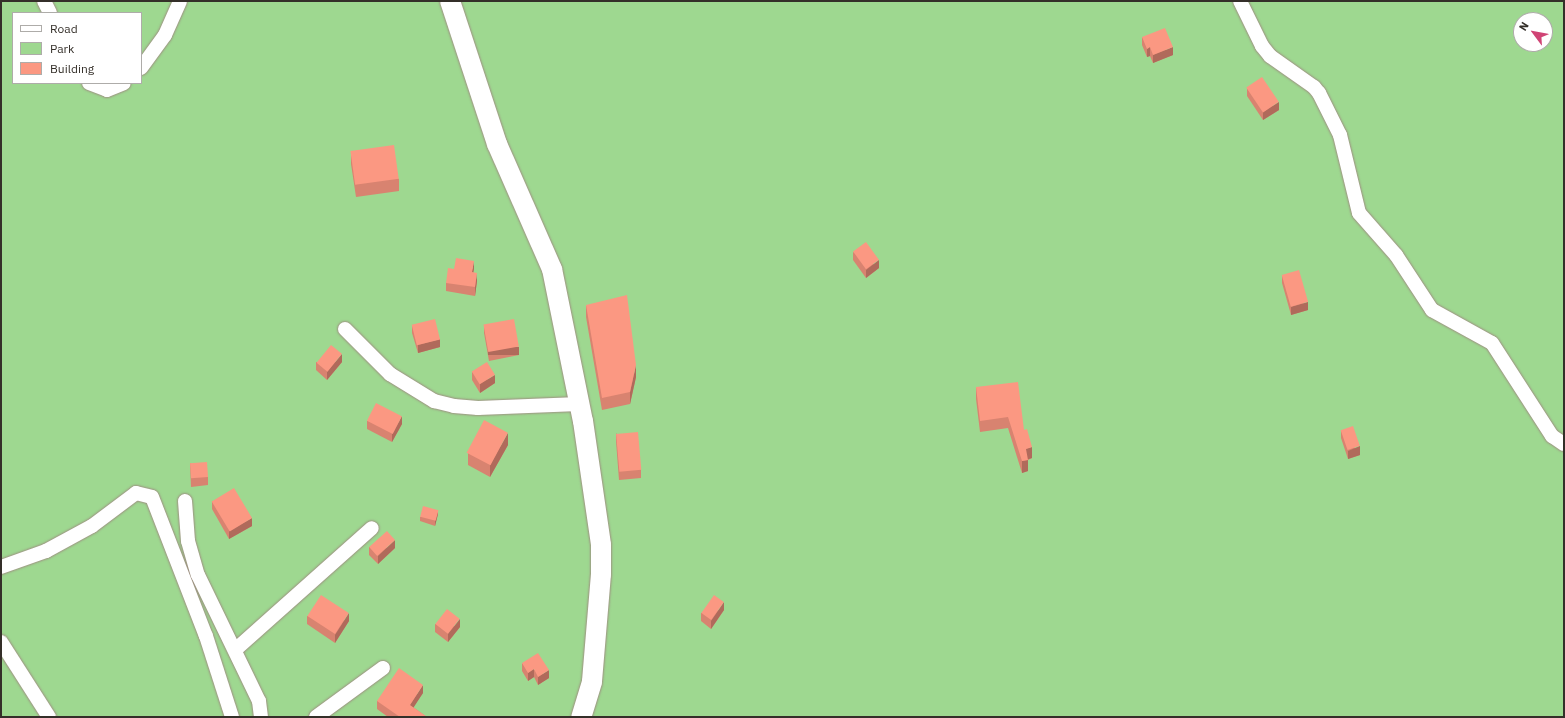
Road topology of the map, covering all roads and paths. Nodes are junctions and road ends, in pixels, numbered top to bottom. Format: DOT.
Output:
graph roads {
  1 [pos="44,1"];
  2 [pos="450,1"];
  3 [pos="1240,1"];
  4 [pos="175,5"];
  5 [pos="50,12"];
  6 [pos="142,67"];
  7 [pos="92,84"];
  8 [pos="122,84"];
  9 [pos="345,329"];
  10 [pos="579,404"];
  11 [pos="1564,444"];
  12 [pos="185,501"];
  13 [pos="372,528"];
  14 [pos="1,566"];
  15 [pos="1,642"];
  16 [pos="235,650"];
  17 [pos="383,668"];
  18 [pos="49,717"];
  19 [pos="232,717"];
  20 [pos="261,717"];
  21 [pos="316,717"];
  22 [pos="581,717"];
  1 -- 5 [label="street"];
  2 -- 10 [label="main road"];
  3 -- 11 [label="street"];
  4 -- 6 [label="street"];
  7 -- 8 [label="street"];
  9 -- 10 [label="street"];
  10 -- 22 [label="main road"];
  12 -- 16 [label="street"];
  13 -- 16 [label="street"];
  14 -- 19 [label="street"];
  15 -- 18 [label="street"];
  16 -- 20 [label="street"];
  17 -- 21 [label="street"];
}
